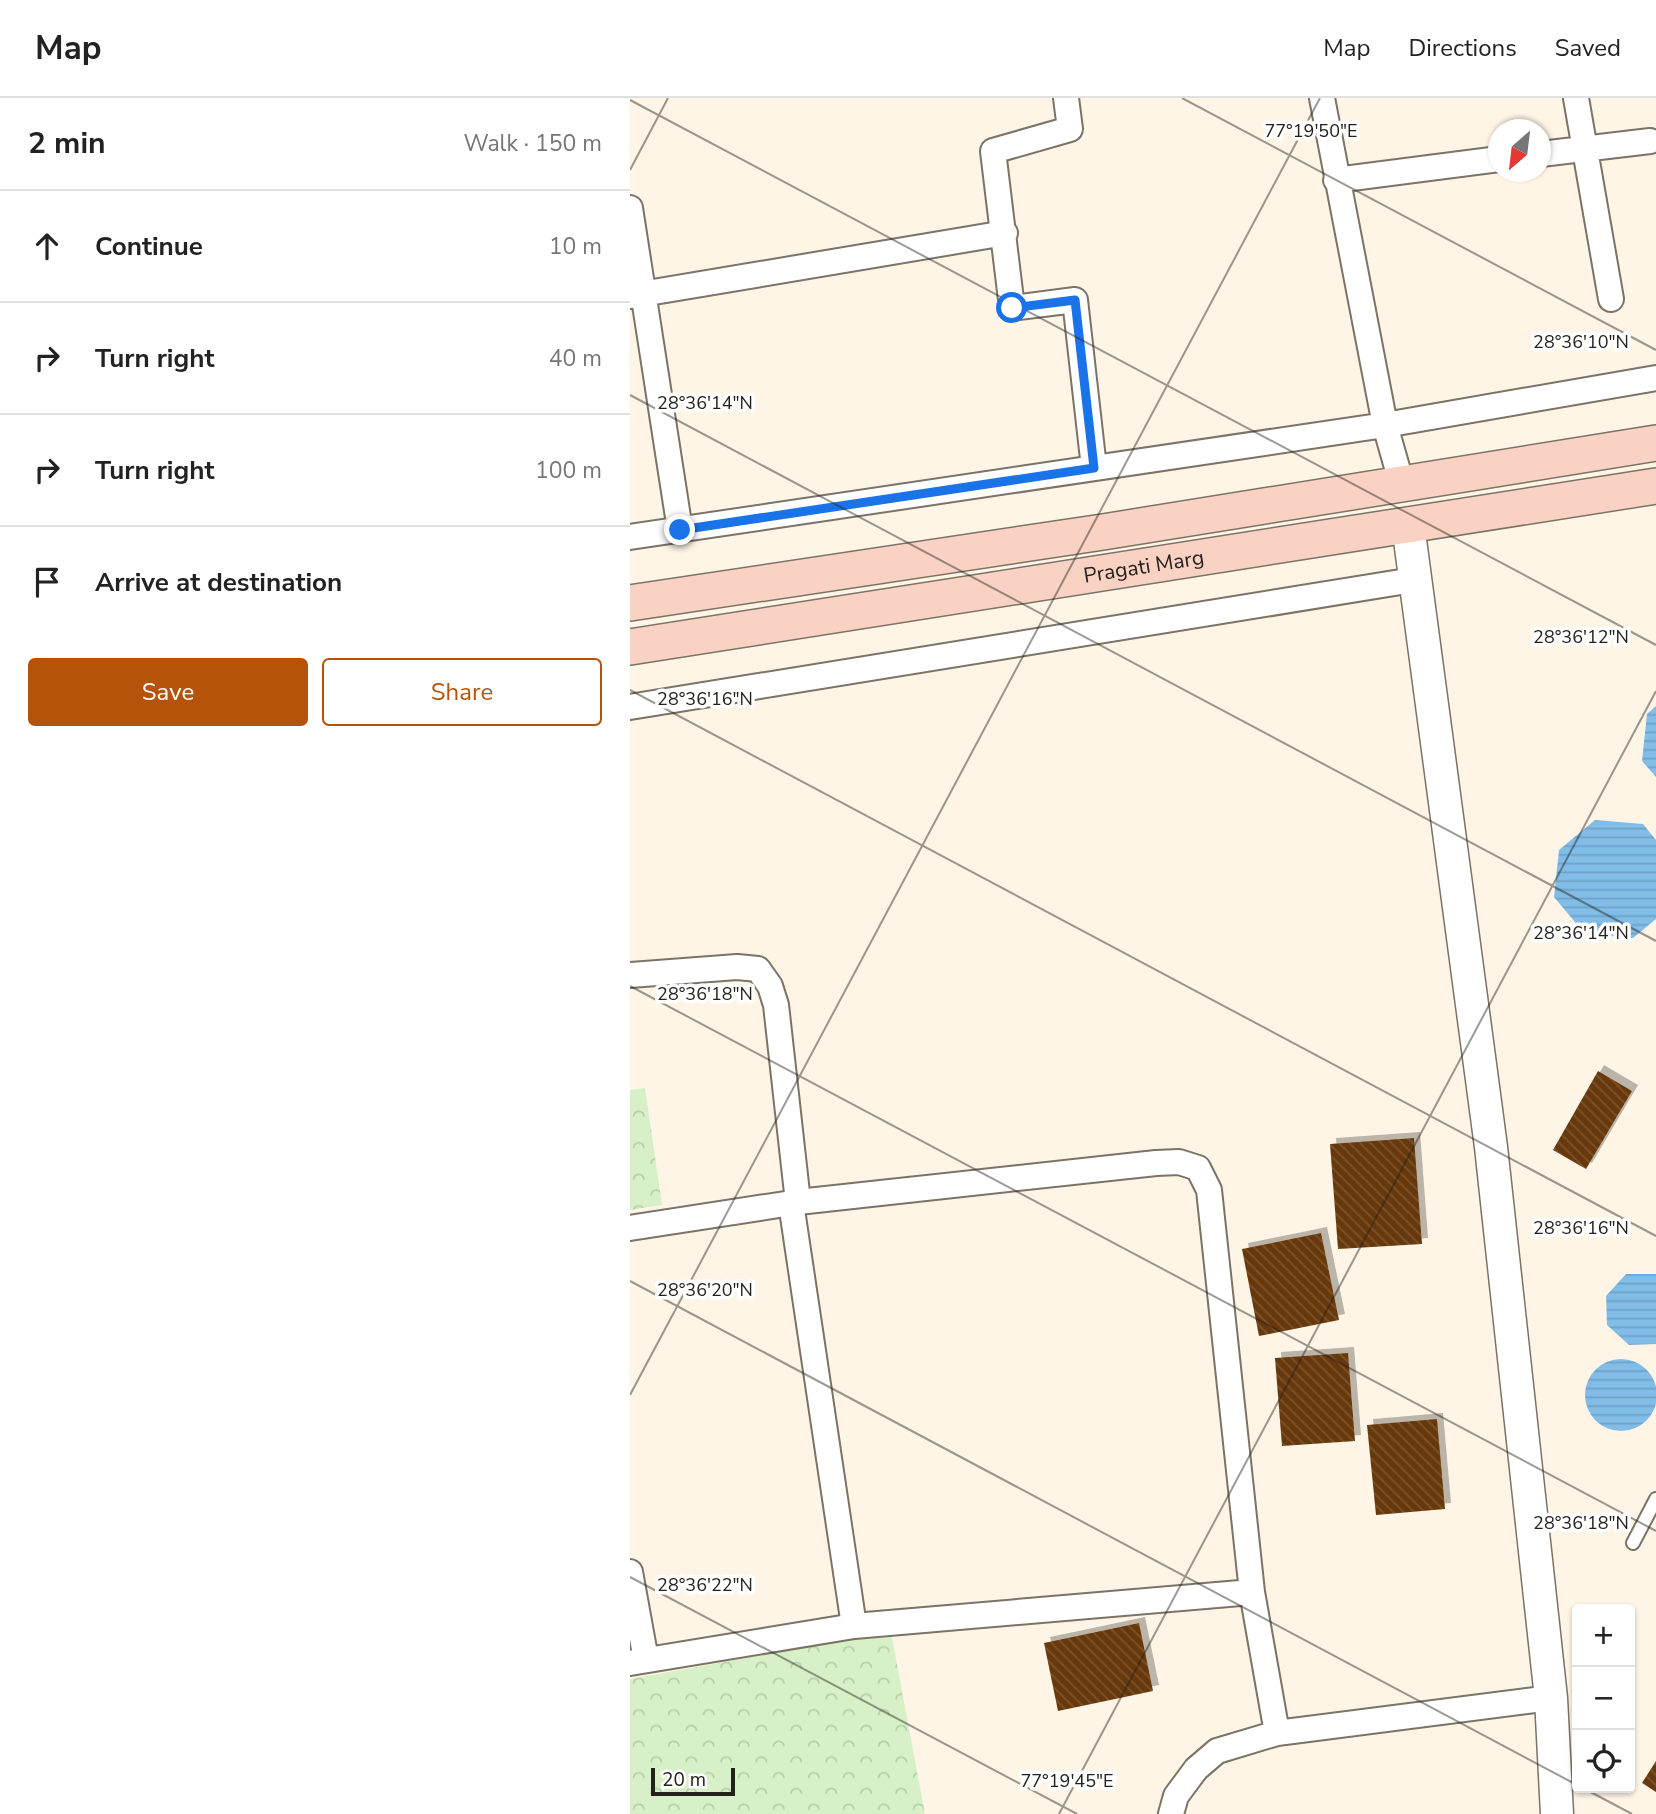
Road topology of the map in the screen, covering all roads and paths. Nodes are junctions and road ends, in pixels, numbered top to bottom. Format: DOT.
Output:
graph roads {
  1 [pos="1066,98"];
  2 [pos="1322,98"];
  3 [pos="1576,98"];
  4 [pos="1650,141"];
  5 [pos="1584,149"];
  6 [pos="1551,153"];
  7 [pos="1488,160"];
  8 [pos="1336,180"];
  9 [pos="630,208"];
  10 [pos="1005,233"];
  11 [pos="637,294"];
  12 [pos="1611,299"];
  13 [pos="1656,378"];
  14 [pos="1385,425"];
  15 [pos="1656,443"];
  16 [pos="1094,468"];
  17 [pos="1402,485"];
  18 [pos="1656,486"];
  19 [pos="1408,525"];
  20 [pos="680,530"];
  21 [pos="630,537"];
  22 [pos="1413,580"];
  23 [pos="630,603"];
  24 [pos="630,647"];
  25 [pos="630,707"];
  26 [pos="630,975"];
  27 [pos="794,1202"];
  28 [pos="630,1227"];
  29 [pos="1656,1499"];
  30 [pos="1633,1543"];
  31 [pos="630,1572"];
  32 [pos="1252,1592"];
  33 [pos="854,1626"];
  34 [pos="638,1661"];
  35 [pos="1550,1698"];
  36 [pos="1277,1733"];
  37 [pos="1171,1814"];
  38 [pos="1557,1814"];
  1 -- 10 [label="street"];
  2 -- 8 [label="street"];
  3 -- 5 [label="street"];
  4 -- 5 [label="street"];
  5 -- 6 [label="street"];
  5 -- 12 [label="street"];
  7 -- 8 [label="street"];
  8 -- 14 [label="street"];
  9 -- 11 [label="street"];
  10 -- 11 [label="street"];
  10 -- 16 [label="street"];
  11 -- 20 [label="street"];
  13 -- 14 [label="street"];
  14 -- 16 [label="street"];
  14 -- 17 [label="street"];
  15 -- 17 [label="main road, Pragati Marg"];
  16 -- 20 [label="street"];
  17 -- 23 [label="main road, Pragati Marg"];
  18 -- 19 [label="main road, Pragati Marg"];
  19 -- 22 [label="street"];
  19 -- 24 [label="main road, Pragati Marg"];
  20 -- 21 [label="street"];
  22 -- 25 [label="street"];
  22 -- 35 [label="street"];
  26 -- 27 [label="street"];
  27 -- 28 [label="street"];
  27 -- 32 [label="street"];
  27 -- 33 [label="street"];
  29 -- 30 [label="lane"];
  31 -- 34 [label="street"];
  32 -- 33 [label="street"];
  32 -- 36 [label="street"];
  33 -- 34 [label="street"];
  35 -- 36 [label="street"];
  35 -- 38 [label="street"];
  36 -- 37 [label="street"];
}
